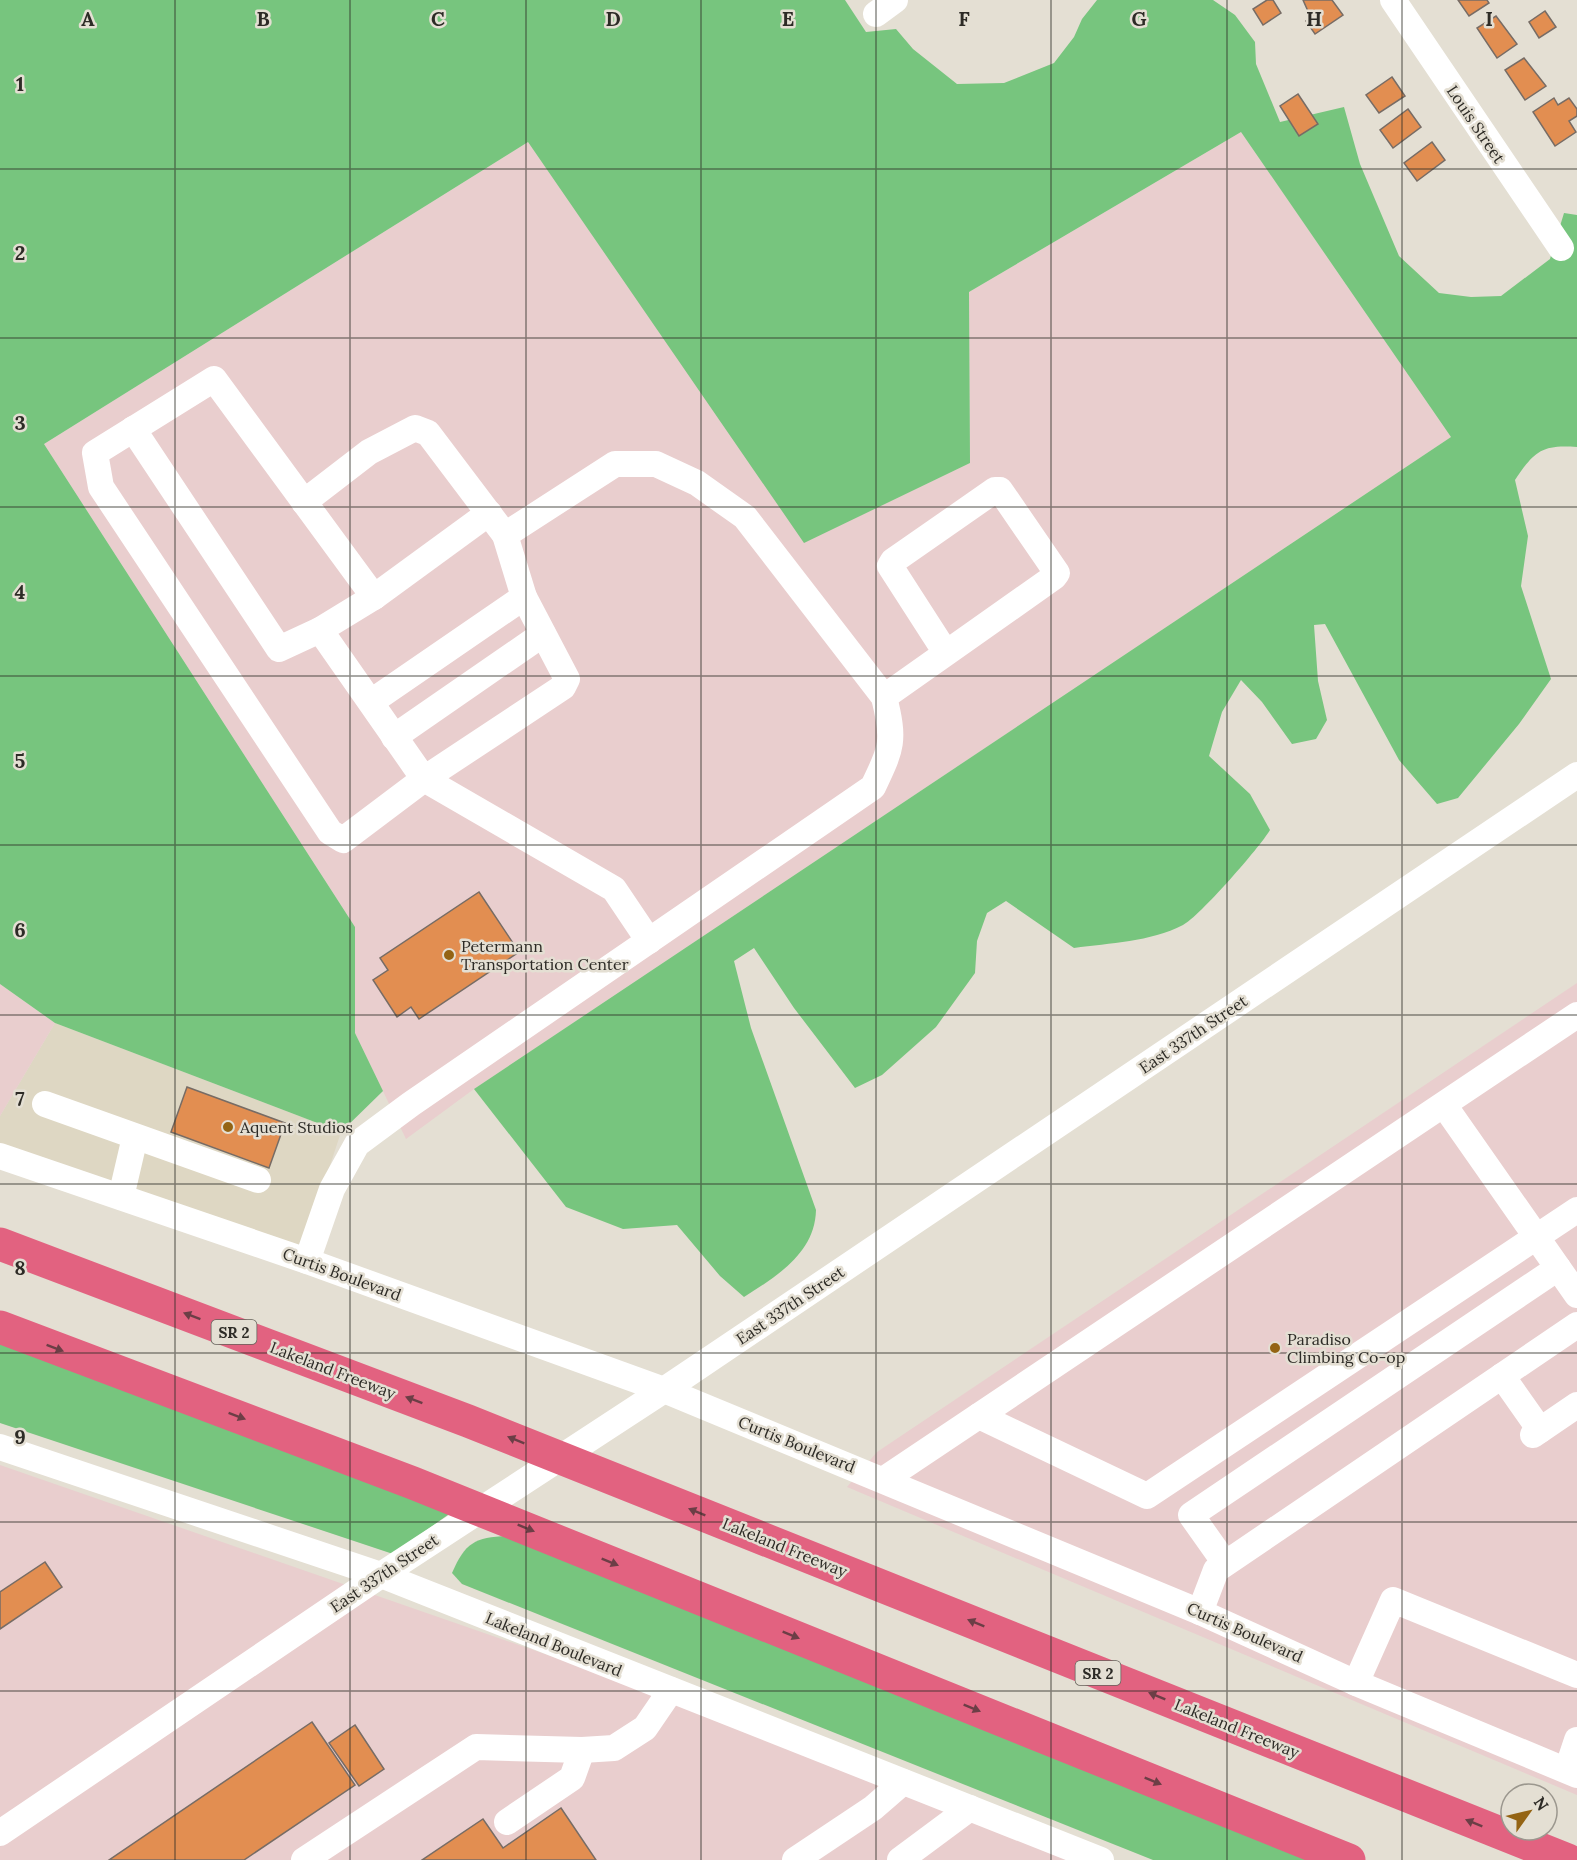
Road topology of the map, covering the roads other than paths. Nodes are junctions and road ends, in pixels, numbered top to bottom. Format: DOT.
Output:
graph roads {
  1 [pos="1393,0"];
  2 [pos="1561,248"];
  3 [pos="133,429"];
  4 [pos="304,502"];
  5 [pos="489,513"];
  6 [pos="505,535"];
  7 [pos="374,597"];
  8 [pos="524,597"];
  9 [pos="320,630"];
  10 [pos="543,634"];
  11 [pos="946,653"];
  12 [pos="884,697"];
  13 [pos="371,702"];
  14 [pos="394,737"];
  15 [pos="1577,774"];
  16 [pos="424,779"];
  17 [pos="649,941"];
  18 [pos="1577,1016"];
  19 [pos="45,1104"];
  20 [pos="1443,1105"];
  21 [pos="135,1137"];
  22 [pos="0,1156"];
  23 [pos="258,1180"];
  24 [pos="121,1197"];
  25 [pos="1577,1210"];
  26 [pos="1537,1237"];
  27 [pos="0,1244"];
  28 [pos="307,1262"];
  29 [pos="1558,1268"];
  30 [pos="1577,1295"];
  31 [pos="1577,1325"];
  32 [pos="0,1327"];
  33 [pos="1502,1376"];
  34 [pos="664,1390"];
  35 [pos="1577,1405"];
  36 [pos="979,1416"];
  37 [pos="0,1447"];
  38 [pos="883,1480"];
  39 [pos="1225,1563"];
  40 [pos="381,1575"];
  41 [pos="1200,1611"];
  42 [pos="1577,1675"];
  43 [pos="1356,1683"];
  44 [pos="671,1690"];
  45 [pos="1577,1740"];
  46 [pos="582,1750"];
  47 [pos="1572,1773"];
  48 [pos="903,1782"];
  49 [pos="970,1808"];
  50 [pos="507,1822"];
  51 [pos="0,1833"];
  52 [pos="304,1860"];
  53 [pos="795,1860"];
  54 [pos="900,1860"];
  55 [pos="1101,1860"];
  56 [pos="1349,1860"];
  57 [pos="1568,1860"];
  1 -- 2 [label="street, Louis Street"];
  3 -- 4 [label="street"];
  3 -- 9 [label="street"];
  3 -- 16 [label="street"];
  4 -- 5 [label="street"];
  4 -- 7 [label="street"];
  5 -- 6 [label="street"];
  5 -- 7 [label="street"];
  6 -- 8 [label="street"];
  6 -- 12 [label="street"];
  7 -- 9 [label="street"];
  8 -- 10 [label="street"];
  8 -- 13 [label="street"];
  9 -- 13 [label="street"];
  10 -- 14 [label="street"];
  10 -- 16 [label="street"];
  11 -- 11 [label="street"];
  11 -- 12 [label="street"];
  12 -- 17 [label="street"];
  13 -- 14 [label="street"];
  14 -- 16 [label="street"];
  15 -- 34 [label="street, East 337th Street"];
  16 -- 17 [label="street"];
  17 -- 28 [label="street"];
  18 -- 20 [label="street"];
  19 -- 21 [label="street"];
  20 -- 26 [label="street"];
  20 -- 36 [label="street"];
  21 -- 23 [label="street"];
  21 -- 24 [label="street"];
  22 -- 24 [label="street, Curtis Boulevard"];
  24 -- 28 [label="street, Curtis Boulevard"];
  25 -- 26 [label="street"];
  26 -- 29 [label="street"];
  26 -- 36 [label="street"];
  57 -- 27 [label="highway, Lakeland Freeway / SR 2, one-way"];
  28 -- 34 [label="street, Curtis Boulevard"];
  29 -- 30 [label="street"];
  29 -- 39 [label="street"];
  31 -- 33 [label="street"];
  32 -- 56 [label="highway, one-way"];
  33 -- 35 [label="street"];
  33 -- 39 [label="street"];
  34 -- 38 [label="street, Curtis Boulevard"];
  34 -- 40 [label="street, East 337th Street"];
  36 -- 38 [label="street"];
  37 -- 40 [label="street, Lakeland Boulevard"];
  38 -- 41 [label="street, Curtis Boulevard"];
  39 -- 41 [label="street"];
  40 -- 44 [label="street, Lakeland Boulevard"];
  40 -- 51 [label="street, East 337th Street"];
  41 -- 43 [label="street, Curtis Boulevard"];
  42 -- 43 [label="street"];
  43 -- 47 [label="street, Curtis Boulevard"];
  44 -- 46 [label="street"];
  44 -- 48 [label="street, Lakeland Boulevard"];
  45 -- 47 [label="street"];
  46 -- 50 [label="street"];
  46 -- 52 [label="street"];
  48 -- 49 [label="street, Lakeland Boulevard"];
  48 -- 53 [label="street"];
  49 -- 54 [label="street"];
  49 -- 55 [label="street, Lakeland Boulevard"];
}
